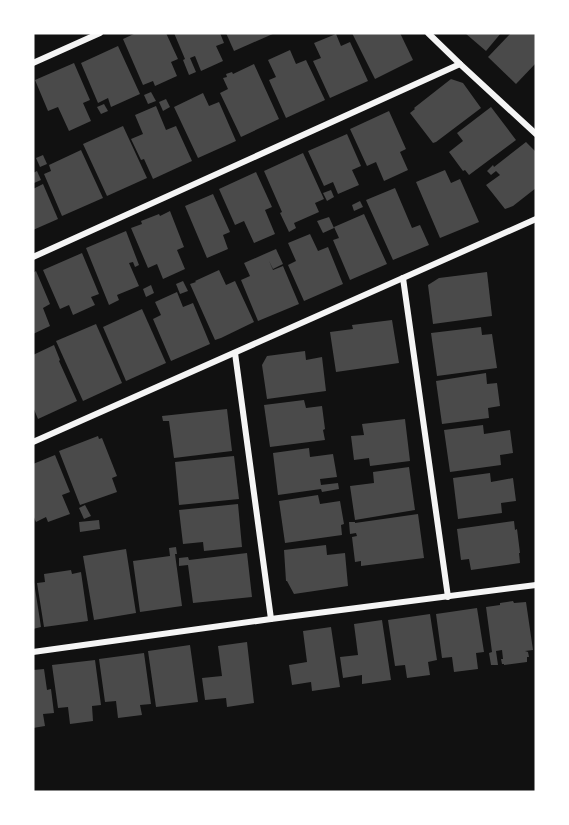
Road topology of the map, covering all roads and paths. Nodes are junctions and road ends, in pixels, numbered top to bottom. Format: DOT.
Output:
graph roads {
  1 [pos="100,33"];
  2 [pos="429,33"];
  3 [pos="33,63"];
  4 [pos="460,64"];
  5 [pos="536,134"];
  6 [pos="536,219"];
  7 [pos="33,257"];
  8 [pos="403,278"];
  9 [pos="235,353"];
  10 [pos="33,442"];
  11 [pos="536,585"];
  12 [pos="448,597"];
  13 [pos="271,619"];
  14 [pos="33,652"];
  1 -- 3 [label="street"];
  2 -- 4 [label="street"];
  4 -- 5 [label="street"];
  4 -- 7 [label="street"];
  6 -- 8 [label="street"];
  8 -- 9 [label="street"];
  8 -- 12 [label="street"];
  9 -- 10 [label="street"];
  9 -- 13 [label="street"];
  11 -- 12 [label="street"];
  12 -- 13 [label="street"];
  13 -- 14 [label="street"];
}
